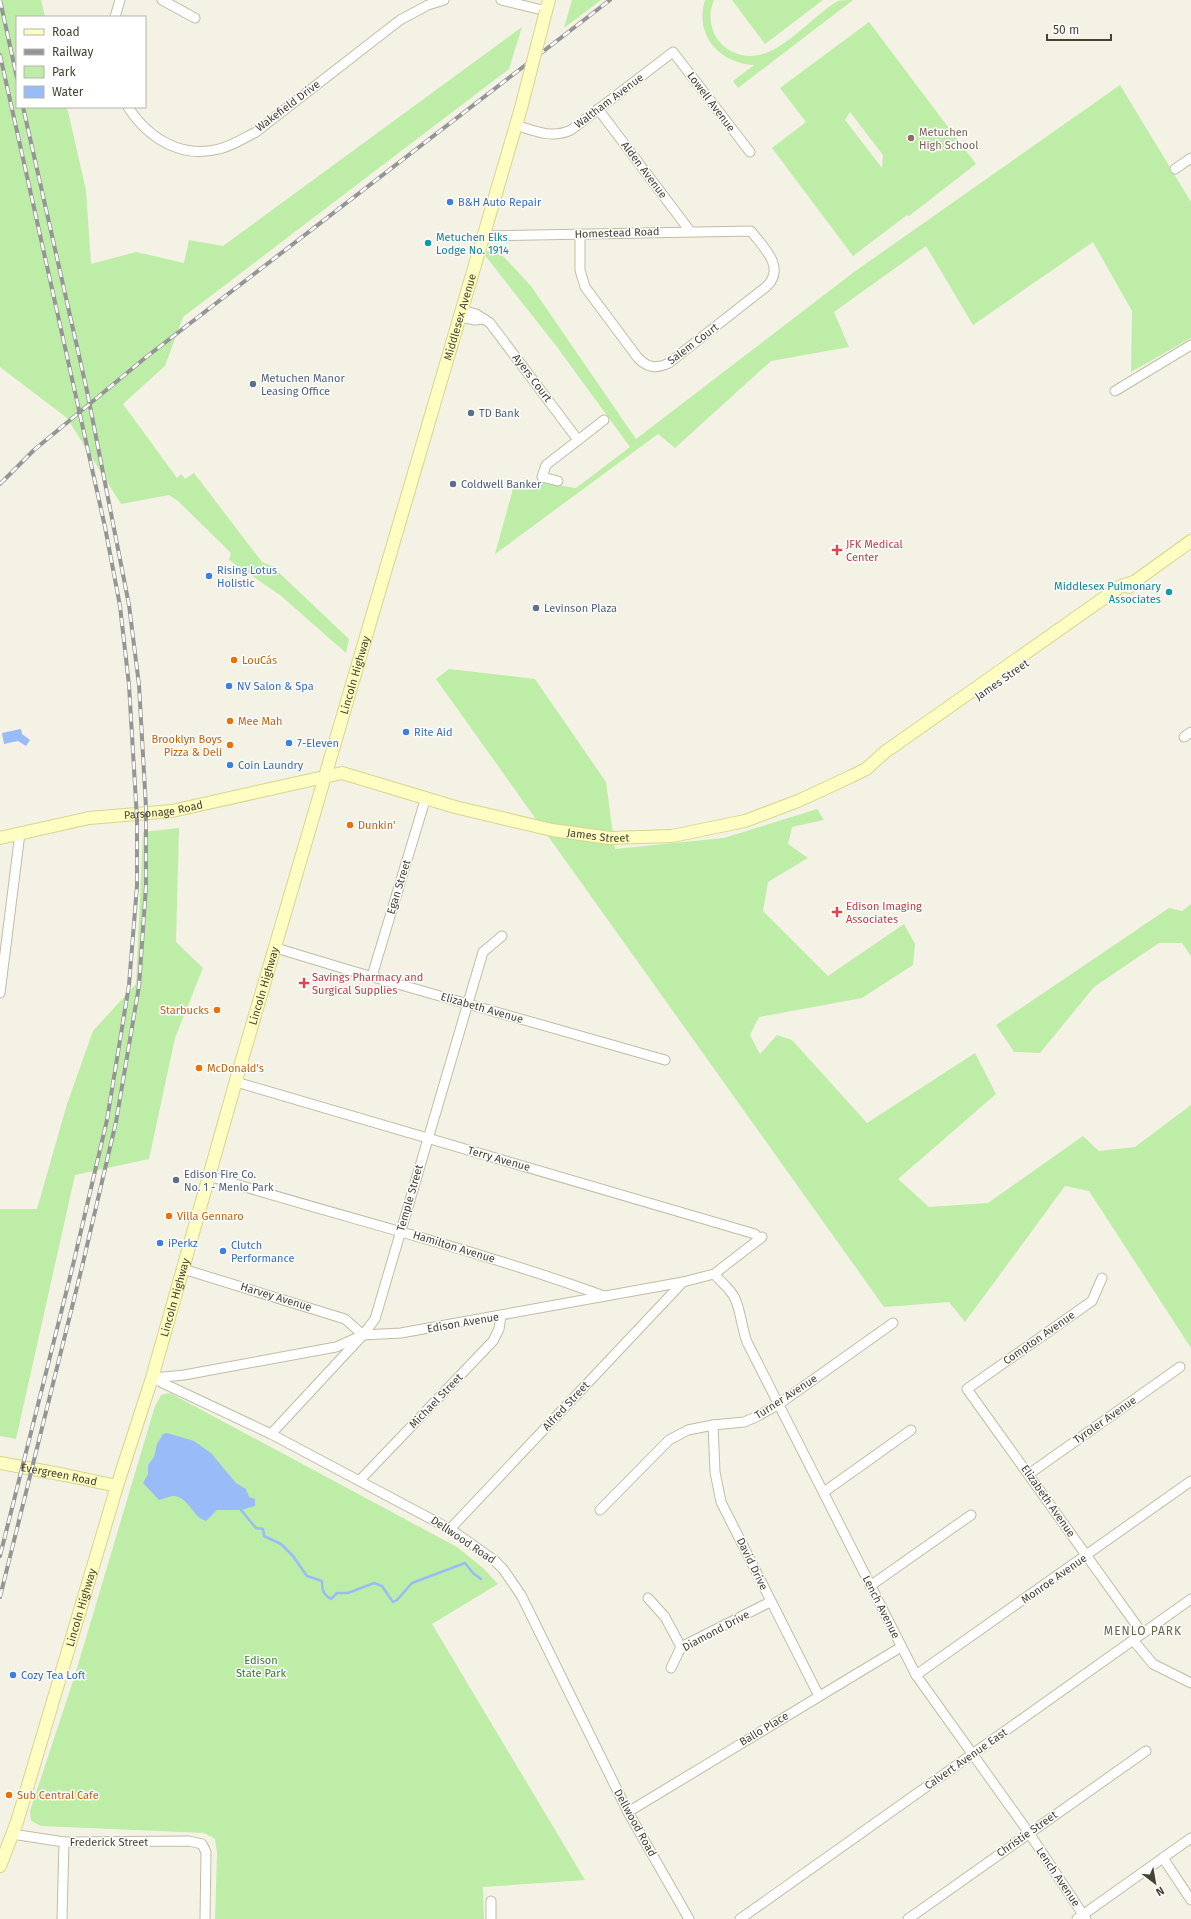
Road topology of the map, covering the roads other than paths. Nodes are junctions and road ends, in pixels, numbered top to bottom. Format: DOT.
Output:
graph roads {
  1 [pos="120,0"];
  2 [pos="162,0"];
  3 [pos="444,0"];
  4 [pos="501,0"];
  5 [pos="426,2"];
  6 [pos="548,6"];
  7 [pos="115,16"];
  8 [pos="195,18"];
  9 [pos="673,52"];
  10 [pos="129,108"];
  11 [pos="598,109"];
  12 [pos="516,125"];
  13 [pos="750,152"];
  14 [pos="1191,158"];
  15 [pos="1175,169"];
  16 [pos="751,230"];
  17 [pos="690,231"];
  18 [pos="580,235"];
  19 [pos="484,236"];
  20 [pos="461,314"];
  21 [pos="1191,345"];
  22 [pos="1114,391"];
  23 [pos="604,420"];
  24 [pos="578,440"];
  25 [pos="558,481"];
  26 [pos="1191,541"];
  27 [pos="374,611"];
  28 [pos="326,776"];
  29 [pos="426,797"];
  30 [pos="20,833"];
  31 [pos="0,838"];
  32 [pos="502,936"];
  33 [pos="276,948"];
  34 [pos="372,976"];
  35 [pos="0,993"];
  36 [pos="467,1004"];
  37 [pos="665,1060"];
  38 [pos="236,1082"];
  39 [pos="427,1138"];
  40 [pos="209,1176"];
  41 [pos="400,1231"];
  42 [pos="761,1238"];
  43 [pos="183,1269"];
  44 [pos="714,1274"];
  45 [pos="1102,1278"];
  46 [pos="683,1282"];
  47 [pos="604,1296"];
  48 [pos="501,1316"];
  49 [pos="893,1323"];
  50 [pos="363,1335"];
  51 [pos="1180,1367"];
  52 [pos="152,1378"];
  53 [pos="967,1389"];
  54 [pos="779,1404"];
  55 [pos="713,1425"];
  56 [pos="911,1430"];
  57 [pos="271,1434"];
  58 [pos="0,1463"];
  59 [pos="1029,1474"];
  60 [pos="360,1480"];
  61 [pos="1191,1481"];
  62 [pos="117,1486"];
  63 [pos="824,1492"];
  64 [pos="600,1510"];
  65 [pos="971,1514"];
  66 [pos="450,1529"];
  67 [pos="1086,1556"];
  68 [pos="870,1586"];
  69 [pos="648,1598"];
  70 [pos="1191,1599"];
  71 [pos="770,1602"];
  72 [pos="1142,1633"];
  73 [pos="1133,1640"];
  74 [pos="681,1647"];
  75 [pos="901,1647"];
  76 [pos="671,1668"];
  77 [pos="916,1676"];
  78 [pos="1191,1683"];
  79 [pos="819,1696"];
  80 [pos="1146,1751"];
  81 [pos="972,1755"];
  82 [pos="628,1812"];
  83 [pos="1029,1833"];
  84 [pos="12,1834"];
  85 [pos="1191,1838"];
  86 [pos="64,1842"];
  87 [pos="1163,1858"];
  88 [pos="0,1866"];
  89 [pos="491,1900"];
  90 [pos="1191,1900"];
  91 [pos="1082,1918"];
  92 [pos="62,1919"];
  93 [pos="205,1919"];
  94 [pos="491,1919"];
  95 [pos="688,1919"];
  96 [pos="740,1919"];
  97 [pos="908,1919"];
  1 -- 7 [label="street"];
  2 -- 8 [label="street"];
  3 -- 5 [label="street, Wakefield Drive"];
  4 -- 6 [label="street"];
  5 -- 10 [label="street, Wakefield Drive"];
  6 -- 12 [label="main road, Middlesex Avenue, bridge"];
  9 -- 11 [label="street, Waltham Avenue"];
  9 -- 13 [label="street, Lowell Avenue"];
  11 -- 12 [label="street, Waltham Avenue"];
  11 -- 17 [label="street, Alden Avenue"];
  12 -- 19 [label="main road, Middlesex Avenue"];
  14 -- 15 [label="street"];
  16 -- 17 [label="street, Homestead Road"];
  16 -- 18 [label="street, Salem Court"];
  17 -- 18 [label="street, Homestead Road"];
  18 -- 19 [label="street, Homestead Road"];
  19 -- 20 [label="main road, Middlesex Avenue"];
  20 -- 24 [label="street, Ayers Court"];
  20 -- 27 [label="main road, Middlesex Avenue"];
  21 -- 22 [label="street"];
  23 -- 24 [label="street"];
  24 -- 25 [label="street"];
  26 -- 29 [label="main road, James Street"];
  27 -- 28 [label="main road, Lincoln Highway"];
  28 -- 29 [label="main road, James Street"];
  28 -- 30 [label="main road, Parsonage Road"];
  28 -- 33 [label="main road, Lincoln Highway"];
  29 -- 34 [label="street, Egan Street"];
  30 -- 31 [label="main road, Parsonage Road"];
  30 -- 35 [label="street"];
  32 -- 36 [label="street, Temple Street"];
  33 -- 34 [label="street, Elizabeth Avenue"];
  33 -- 38 [label="main road, Lincoln Highway"];
  34 -- 36 [label="street, Elizabeth Avenue"];
  36 -- 37 [label="street, Elizabeth Avenue"];
  36 -- 39 [label="street, Temple Street"];
  38 -- 39 [label="street, Terry Avenue"];
  38 -- 40 [label="main road, Lincoln Highway"];
  39 -- 41 [label="street, Temple Street"];
  39 -- 42 [label="street, Terry Avenue"];
  40 -- 41 [label="street, Hamilton Avenue"];
  40 -- 43 [label="main road, Lincoln Highway"];
  41 -- 47 [label="street, Hamilton Avenue"];
  41 -- 50 [label="street, Temple Street"];
  42 -- 44 [label="street, Edison Avenue"];
  43 -- 50 [label="street, Harvey Avenue"];
  43 -- 52 [label="main road, Lincoln Highway"];
  44 -- 46 [label="street, Edison Avenue"];
  44 -- 54 [label="street, Lench Avenue"];
  45 -- 53 [label="street, Compton Avenue"];
  46 -- 47 [label="street, Edison Avenue"];
  46 -- 66 [label="street, Alfred Street"];
  47 -- 48 [label="street, Edison Avenue"];
  48 -- 50 [label="street, Edison Avenue"];
  48 -- 60 [label="street, Michael Street"];
  49 -- 54 [label="street, Turner Avenue"];
  50 -- 52 [label="street, Edison Avenue"];
  50 -- 57 [label="street, Temple Street"];
  51 -- 59 [label="street, Tyroler Avenue"];
  52 -- 57 [label="street, Dellwood Road"];
  52 -- 62 [label="main road, Lincoln Highway"];
  53 -- 59 [label="street, Elizabeth Avenue"];
  54 -- 55 [label="street, Turner Avenue"];
  54 -- 63 [label="street, Lench Avenue"];
  55 -- 64 [label="street, Turner Avenue"];
  55 -- 71 [label="street, David Drive"];
  56 -- 63 [label="street"];
  57 -- 60 [label="street, Dellwood Road"];
  58 -- 62 [label="main road, Evergreen Road"];
  59 -- 67 [label="street, Elizabeth Avenue"];
  60 -- 66 [label="street, Dellwood Road"];
  61 -- 67 [label="street, Monroe Avenue"];
  62 -- 84 [label="main road, Lincoln Highway"];
  63 -- 68 [label="street, Lench Avenue"];
  65 -- 68 [label="street"];
  66 -- 82 [label="street, Dellwood Road"];
  67 -- 72 [label="street, Elizabeth Avenue"];
  67 -- 77 [label="street, Monroe Avenue"];
  68 -- 75 [label="street, Lench Avenue"];
  69 -- 74 [label="street"];
  70 -- 72 [label="street, Calvert Avenue East"];
  71 -- 74 [label="street, Diamond Drive"];
  71 -- 79 [label="street, David Drive"];
  72 -- 73 [label="street, Calvert Avenue East"];
  73 -- 78 [label="street"];
  73 -- 81 [label="street, Calvert Avenue East"];
  74 -- 76 [label="street, Diamond Drive"];
  75 -- 77 [label="street, Lench Avenue"];
  75 -- 79 [label="street, Ballo Place"];
  77 -- 81 [label="street, Lench Avenue"];
  79 -- 82 [label="street, Ballo Place"];
  80 -- 83 [label="street, Christie Street"];
  81 -- 83 [label="street, Lench Avenue"];
  81 -- 96 [label="street, Calvert Avenue East"];
  82 -- 95 [label="street, Dellwood Road"];
  83 -- 91 [label="street, Lench Avenue"];
  83 -- 97 [label="street, Christie Street"];
  84 -- 86 [label="street, Frederick Street"];
  84 -- 88 [label="main road, Lincoln Highway"];
  85 -- 87 [label="street"];
  86 -- 92 [label="street"];
  86 -- 93 [label="street, Frederick Street"];
  87 -- 90 [label="street"];
  87 -- 91 [label="street"];
  89 -- 94 [label="street"];
}
